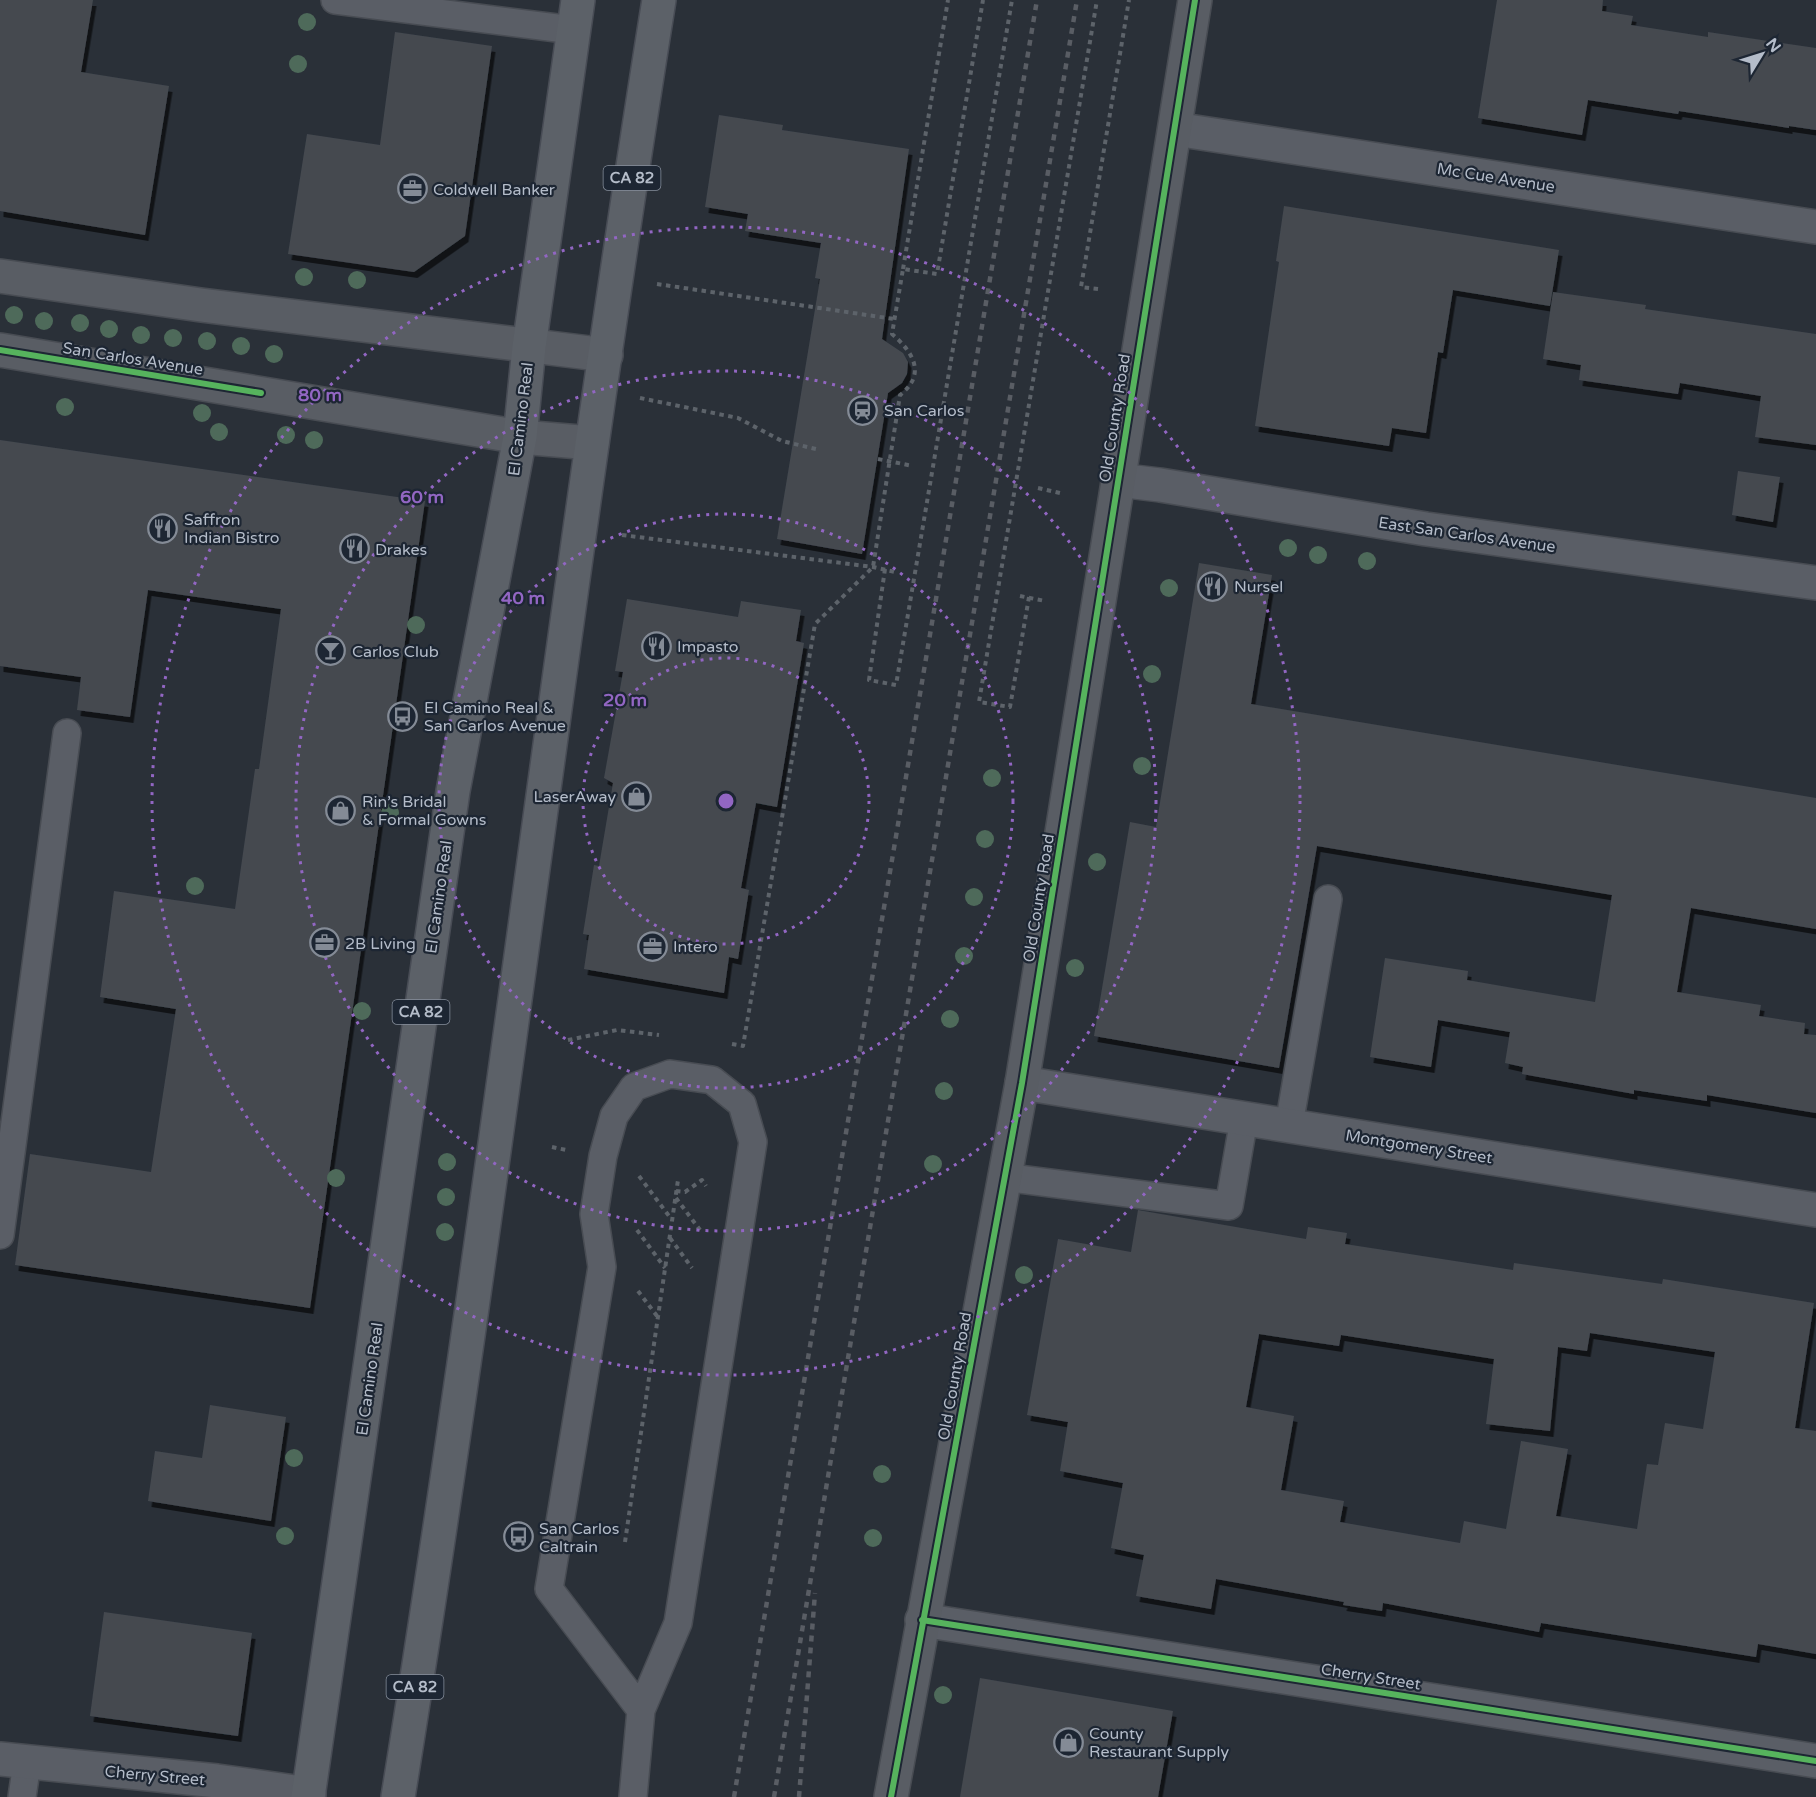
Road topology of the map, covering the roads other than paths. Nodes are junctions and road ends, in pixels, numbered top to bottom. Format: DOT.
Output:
graph roads {
  1 [pos="335,0"];
  2 [pos="658,0"];
  3 [pos="1195,0"];
  4 [pos="576,15"];
  5 [pos="1175,129"];
  6 [pos="1816,226"];
  7 [pos="0,276"];
  8 [pos="529,347"];
  9 [pos="0,350"];
  10 [pos="606,355"];
  11 [pos="520,437"];
  12 [pos="592,443"];
  13 [pos="1118,480"];
  14 [pos="1816,583"];
  15 [pos="67,733"];
  16 [pos="1328,898"];
  17 [pos="1022,1083"];
  18 [pos="1244,1119"];
  19 [pos="1289,1125"];
  20 [pos="1004,1177"];
  21 [pos="1816,1210"];
  22 [pos="0,1235"];
  23 [pos="922,1620"];
  24 [pos="641,1710"];
  25 [pos="14,1761"];
  26 [pos="1816,1761"];
  27 [pos="312,1796"];
  28 [pos="22,1797"];
  29 [pos="398,1797"];
  30 [pos="633,1797"];
  31 [pos="891,1797"];
  1 -- 4 [label="lane"];
  2 -- 10 [label="main road, CA 82"];
  3 -- 5 [label="main road, Old County Road"];
  4 -- 8 [label="main road, El Camino Real / CA 82"];
  5 -- 6 [label="street, Mc Cue Avenue"];
  5 -- 13 [label="main road, Old County Road"];
  7 -- 8 [label="main road"];
  8 -- 10 [label="main road"];
  8 -- 11 [label="main road, El Camino Real / CA 82"];
  9 -- 11 [label="main road, San Carlos Avenue"];
  10 -- 12 [label="main road, CA 82"];
  11 -- 12 [label="main road, San Carlos Avenue"];
  11 -- 27 [label="main road, El Camino Real / CA 82"];
  12 -- 29 [label="main road, CA 82"];
  13 -- 14 [label="street, East San Carlos Avenue"];
  13 -- 17 [label="main road, Old County Road"];
  15 -- 22 [label="lane"];
  16 -- 19 [label="lane"];
  17 -- 18 [label="street, Montgomery Street"];
  17 -- 20 [label="main road, Old County Road"];
  18 -- 19 [label="street, Montgomery Street"];
  18 -- 20 [label="lane"];
  19 -- 21 [label="street, Montgomery Street"];
  20 -- 23 [label="main road, Old County Road"];
  23 -- 26 [label="street, Cherry Street"];
  23 -- 31 [label="main road, Old County Road"];
  24 -- 24 [label="lane"];
  24 -- 30 [label="lane"];
  25 -- 27 [label="street, Cherry Street"];
  25 -- 28 [label="lane"];
}
